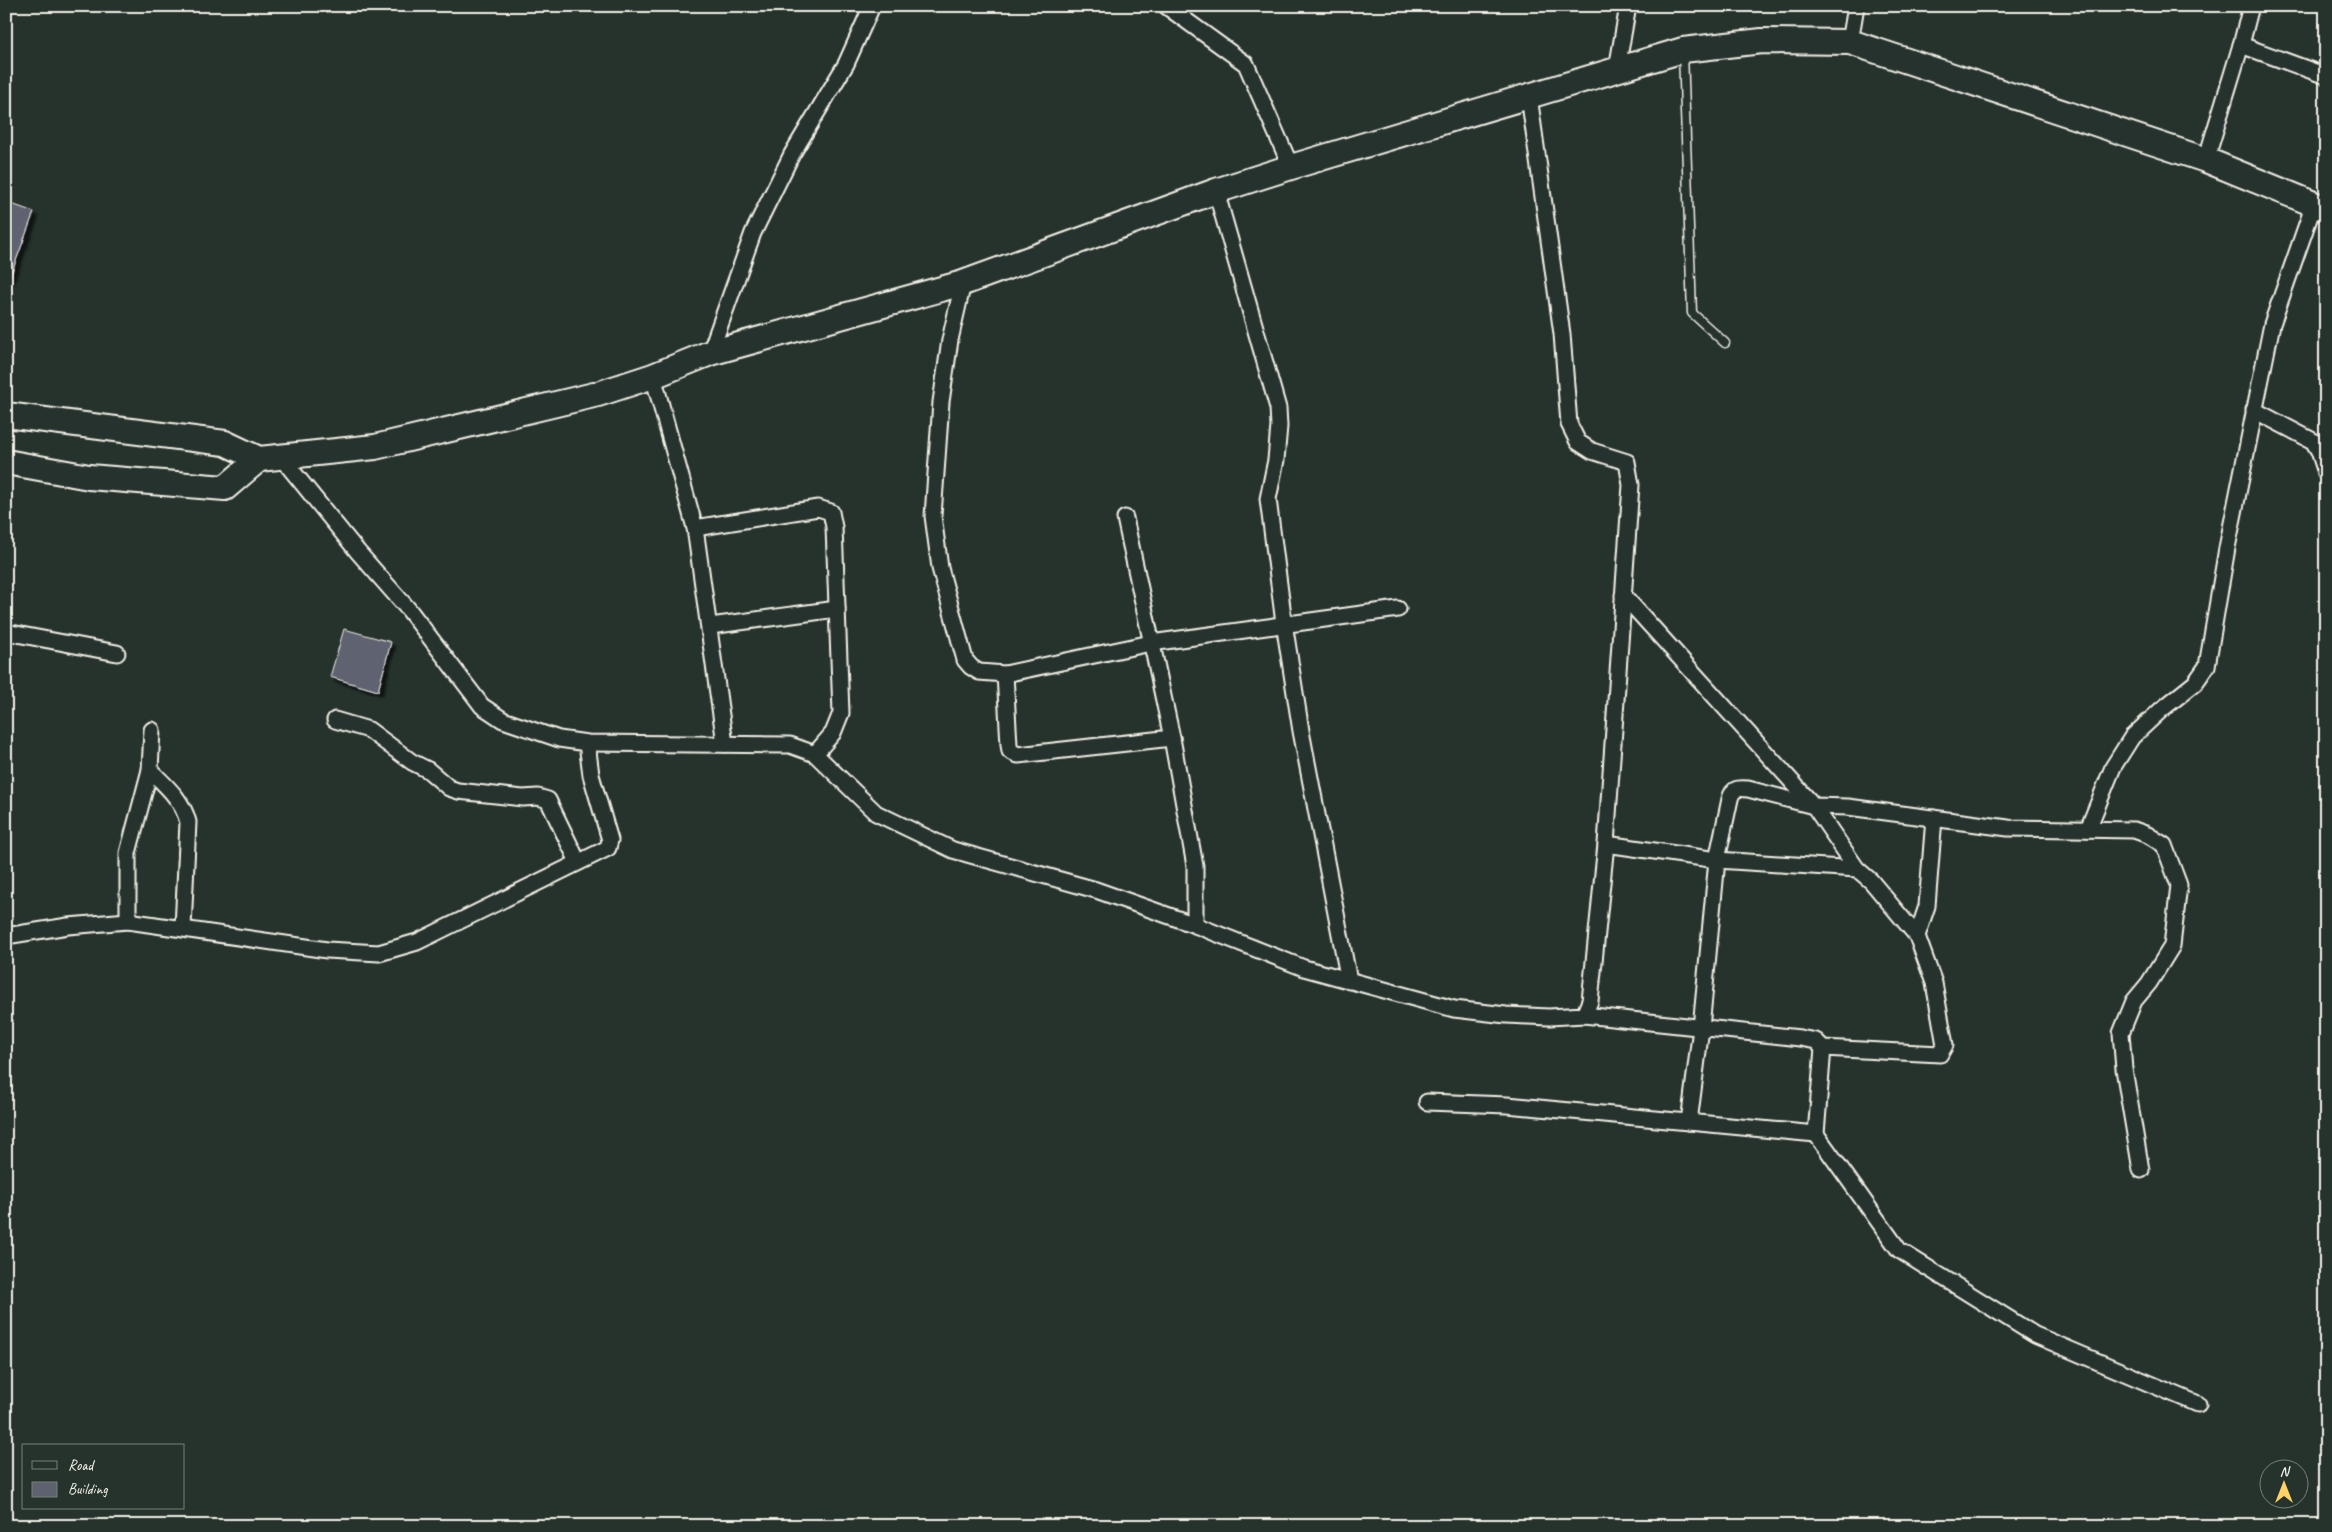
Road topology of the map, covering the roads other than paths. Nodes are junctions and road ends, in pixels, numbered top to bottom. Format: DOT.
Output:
graph roads {
  1 [pos="872,6"];
  2 [pos="1166,6"];
  3 [pos="1628,6"];
  4 [pos="1856,6"];
  5 [pos="2251,6"];
  6 [pos="1850,42"];
  7 [pos="2242,45"];
  8 [pos="1683,50"];
  9 [pos="1617,69"];
  10 [pos="2326,76"];
  11 [pos="1529,96"];
  12 [pos="2206,160"];
  13 [pos="1290,167"];
  14 [pos="1216,191"];
  15 [pos="2320,207"];
  16 [pos="963,283"];
  17 [pos="1725,343"];
  18 [pos="710,353"];
  19 [pos="653,376"];
  20 [pos="2254,410"];
  21 [pos="6,414"];
  22 [pos="270,458"];
  23 [pos="6,462"];
  24 [pos="2326,473"];
  25 [pos="1125,518"];
  26 [pos="695,528"];
  27 [pos="1623,595"];
  28 [pos="837,609"];
  29 [pos="1398,609"];
  30 [pos="1284,624"];
  31 [pos="710,626"];
  32 [pos="6,632"];
  33 [pos="1151,644"];
  34 [pos="117,653"];
  35 [pos="1005,674"];
  36 [pos="334,720"];
  37 [pos="152,730"];
  38 [pos="1172,738"];
  39 [pos="587,742"];
  40 [pos="725,744"];
  41 [pos="816,754"];
  42 [pos="150,770"];
  43 [pos="1814,806"];
  44 [pos="1934,818"];
  45 [pos="2088,829"];
  46 [pos="1606,844"];
  47 [pos="1718,860"];
  48 [pos="578,862"];
  49 [pos="1857,869"];
  50 [pos="128,921"];
  51 [pos="1195,925"];
  52 [pos="183,928"];
  53 [pos="6,936"];
  54 [pos="1917,936"];
  55 [pos="1349,981"];
  56 [pos="1584,1015"];
  57 [pos="1701,1028"];
  58 [pos="1823,1048"];
  59 [pos="1427,1102"];
  60 [pos="1689,1122"];
  61 [pos="1816,1134"];
  62 [pos="2141,1170"];
  63 [pos="2198,1404"];
  1 -- 18 [label="street"];
  2 -- 13 [label="street"];
  3 -- 9 [label="street"];
  4 -- 6 [label="street"];
  5 -- 7 [label="street"];
  6 -- 8 [label="main road"];
  6 -- 12 [label="main road"];
  7 -- 10 [label="street"];
  7 -- 12 [label="street"];
  8 -- 9 [label="main road"];
  8 -- 17 [label="lane"];
  9 -- 11 [label="main road"];
  11 -- 13 [label="main road"];
  11 -- 27 [label="street"];
  12 -- 15 [label="main road"];
  13 -- 14 [label="main road"];
  14 -- 16 [label="main road"];
  14 -- 30 [label="street"];
  15 -- 20 [label="street"];
  16 -- 18 [label="main road"];
  16 -- 35 [label="street"];
  18 -- 19 [label="main road"];
  19 -- 22 [label="main road"];
  19 -- 26 [label="street"];
  20 -- 24 [label="street"];
  20 -- 45 [label="street"];
  21 -- 22 [label="main road"];
  22 -- 23 [label="main road"];
  22 -- 39 [label="street"];
  25 -- 33 [label="street"];
  26 -- 28 [label="street"];
  26 -- 31 [label="street"];
  27 -- 43 [label="street"];
  27 -- 46 [label="street"];
  28 -- 31 [label="street"];
  28 -- 41 [label="street"];
  29 -- 30 [label="street"];
  30 -- 33 [label="street"];
  30 -- 55 [label="street"];
  31 -- 40 [label="street"];
  32 -- 34 [label="street"];
  33 -- 35 [label="street"];
  33 -- 38 [label="street"];
  35 -- 38 [label="street"];
  36 -- 48 [label="street"];
  37 -- 42 [label="street"];
  38 -- 51 [label="street"];
  39 -- 40 [label="street"];
  39 -- 48 [label="street"];
  40 -- 41 [label="street"];
  41 -- 51 [label="street"];
  42 -- 50 [label="street"];
  42 -- 52 [label="street"];
  43 -- 44 [label="street"];
  43 -- 47 [label="street"];
  43 -- 49 [label="street"];
  44 -- 45 [label="street"];
  44 -- 54 [label="street"];
  45 -- 62 [label="street"];
  46 -- 47 [label="street"];
  46 -- 56 [label="street"];
  47 -- 49 [label="street"];
  47 -- 57 [label="street"];
  48 -- 52 [label="street"];
  49 -- 54 [label="street"];
  50 -- 52 [label="street"];
  50 -- 53 [label="street"];
  51 -- 55 [label="street"];
  54 -- 58 [label="street"];
  55 -- 56 [label="street"];
  56 -- 57 [label="street"];
  57 -- 58 [label="street"];
  57 -- 60 [label="street"];
  58 -- 61 [label="street"];
  59 -- 60 [label="street"];
  60 -- 61 [label="street"];
  61 -- 63 [label="street"];
}
